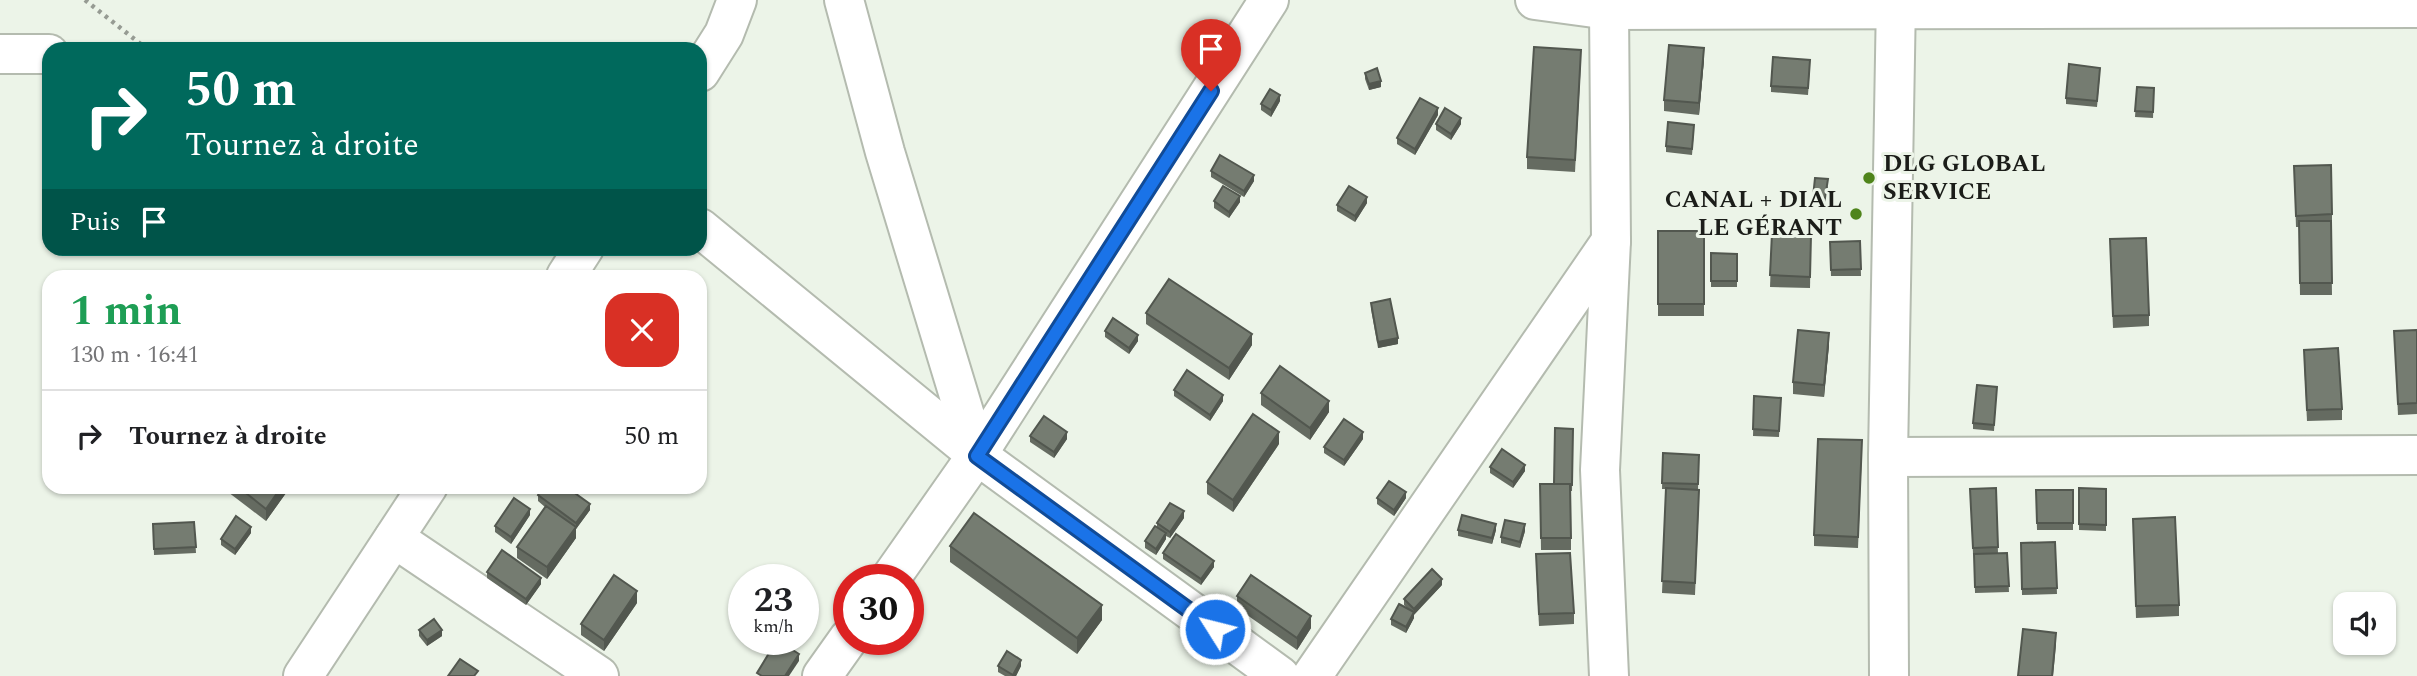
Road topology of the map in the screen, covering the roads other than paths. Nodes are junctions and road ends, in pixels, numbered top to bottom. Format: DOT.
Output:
graph roads {
  1 [pos="737,0"];
  2 [pos="844,0"];
  3 [pos="1269,0"];
  4 [pos="1535,0"];
  5 [pos="1604,5"];
  6 [pos="1896,5"];
  7 [pos="2417,8"];
  8 [pos="0,54"];
  9 [pos="42,54"];
  10 [pos="707,61"];
  11 [pos="707,234"];
  12 [pos="1611,241"];
  13 [pos="2417,455"];
  14 [pos="977,456"];
  15 [pos="1888,457"];
  16 [pos="423,494"];
  17 [pos="394,538"];
  18 [pos="901,564"];
  19 [pos="837,655"];
  20 [pos="303,676"];
  21 [pos="599,676"];
  22 [pos="822,676"];
  23 [pos="1280,676"];
  24 [pos="1312,676"];
  25 [pos="1609,676"];
  26 [pos="1889,676"];
  1 -- 10 [label="street"];
  2 -- 14 [label="street"];
  3 -- 14 [label="street"];
  4 -- 5 [label="street"];
  5 -- 6 [label="street"];
  5 -- 12 [label="street"];
  6 -- 7 [label="street"];
  6 -- 15 [label="street"];
  8 -- 9 [label="street"];
  11 -- 14 [label="street"];
  12 -- 24 [label="street"];
  12 -- 25 [label="street"];
  13 -- 15 [label="street"];
  14 -- 18 [label="street"];
  14 -- 23 [label="street"];
  15 -- 26 [label="street"];
  16 -- 17 [label="street"];
  17 -- 20 [label="street"];
  17 -- 21 [label="street"];
  19 -- 22 [label="street"];
}
